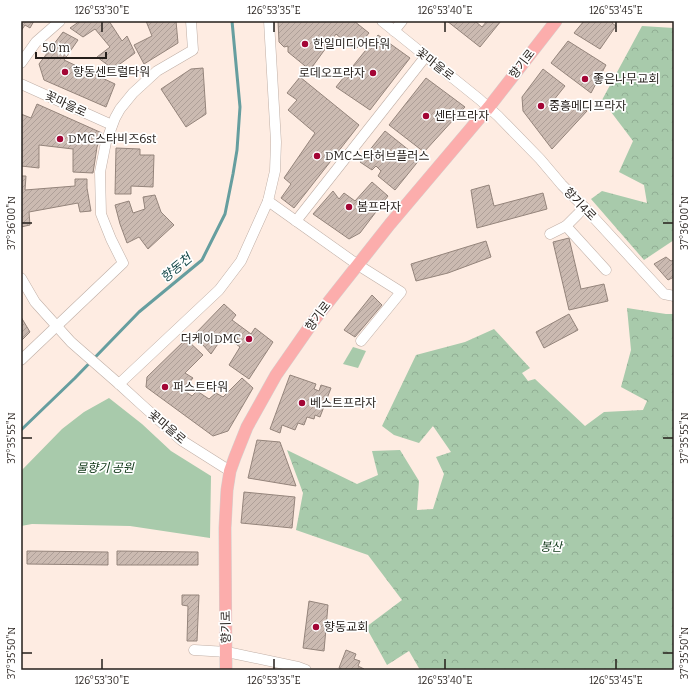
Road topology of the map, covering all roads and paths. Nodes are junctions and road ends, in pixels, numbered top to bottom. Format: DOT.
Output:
graph roads {
  1 [pos="60,21"];
  2 [pos="191,21"];
  3 [pos="269,21"];
  4 [pos="382,21"];
  5 [pos="402,21"];
  6 [pos="556,21"];
  7 [pos="394,31"];
  8 [pos="426,56"];
  9 [pos="21,63"];
  10 [pos="21,84"];
  11 [pos="489,107"];
  12 [pos="112,125"];
  13 [pos="268,202"];
  14 [pos="584,207"];
  15 [pos="296,221"];
  16 [pos="566,226"];
  17 [pos="550,234"];
  18 [pos="358,265"];
  19 [pos="606,270"];
  20 [pos="21,278"];
  21 [pos="674,296"];
  22 [pos="58,326"];
  23 [pos="361,341"];
  24 [pos="21,360"];
  25 [pos="120,384"];
  26 [pos="230,471"];
  27 [pos="194,650"];
  28 [pos="227,652"];
  29 [pos="226,670"];
  30 [pos="306,670"];
  1 -- 9 [label="street"];
  2 -- 12 [label="street"];
  3 -- 13 [label="street"];
  4 -- 7 [label="street, 꽃마을로"];
  5 -- 7 [label="street"];
  6 -- 11 [label="main road, 향기로"];
  7 -- 8 [label="street, 꽃마을로"];
  8 -- 11 [label="street, 꽃마을로"];
  8 -- 15 [label="street"];
  10 -- 12 [label="street, 꽃마을로"];
  11 -- 14 [label="street, 향기4로"];
  11 -- 18 [label="main road, 향기로"];
  12 -- 22 [label="street"];
  13 -- 15 [label="street"];
  13 -- 25 [label="street"];
  14 -- 16 [label="street"];
  14 -- 21 [label="street, 향기4로"];
  15 -- 18 [label="street"];
  16 -- 17 [label="street"];
  16 -- 19 [label="street"];
  18 -- 23 [label="street"];
  18 -- 26 [label="main road, 향기로"];
  20 -- 22 [label="street"];
  22 -- 24 [label="street"];
  22 -- 25 [label="street, 꽃마을로"];
  25 -- 26 [label="street, 꽃마을로"];
  26 -- 28 [label="main road, 향기로"];
  27 -- 28 [label="street"];
  28 -- 29 [label="main road, 향기로"];
  28 -- 30 [label="street"];
}
